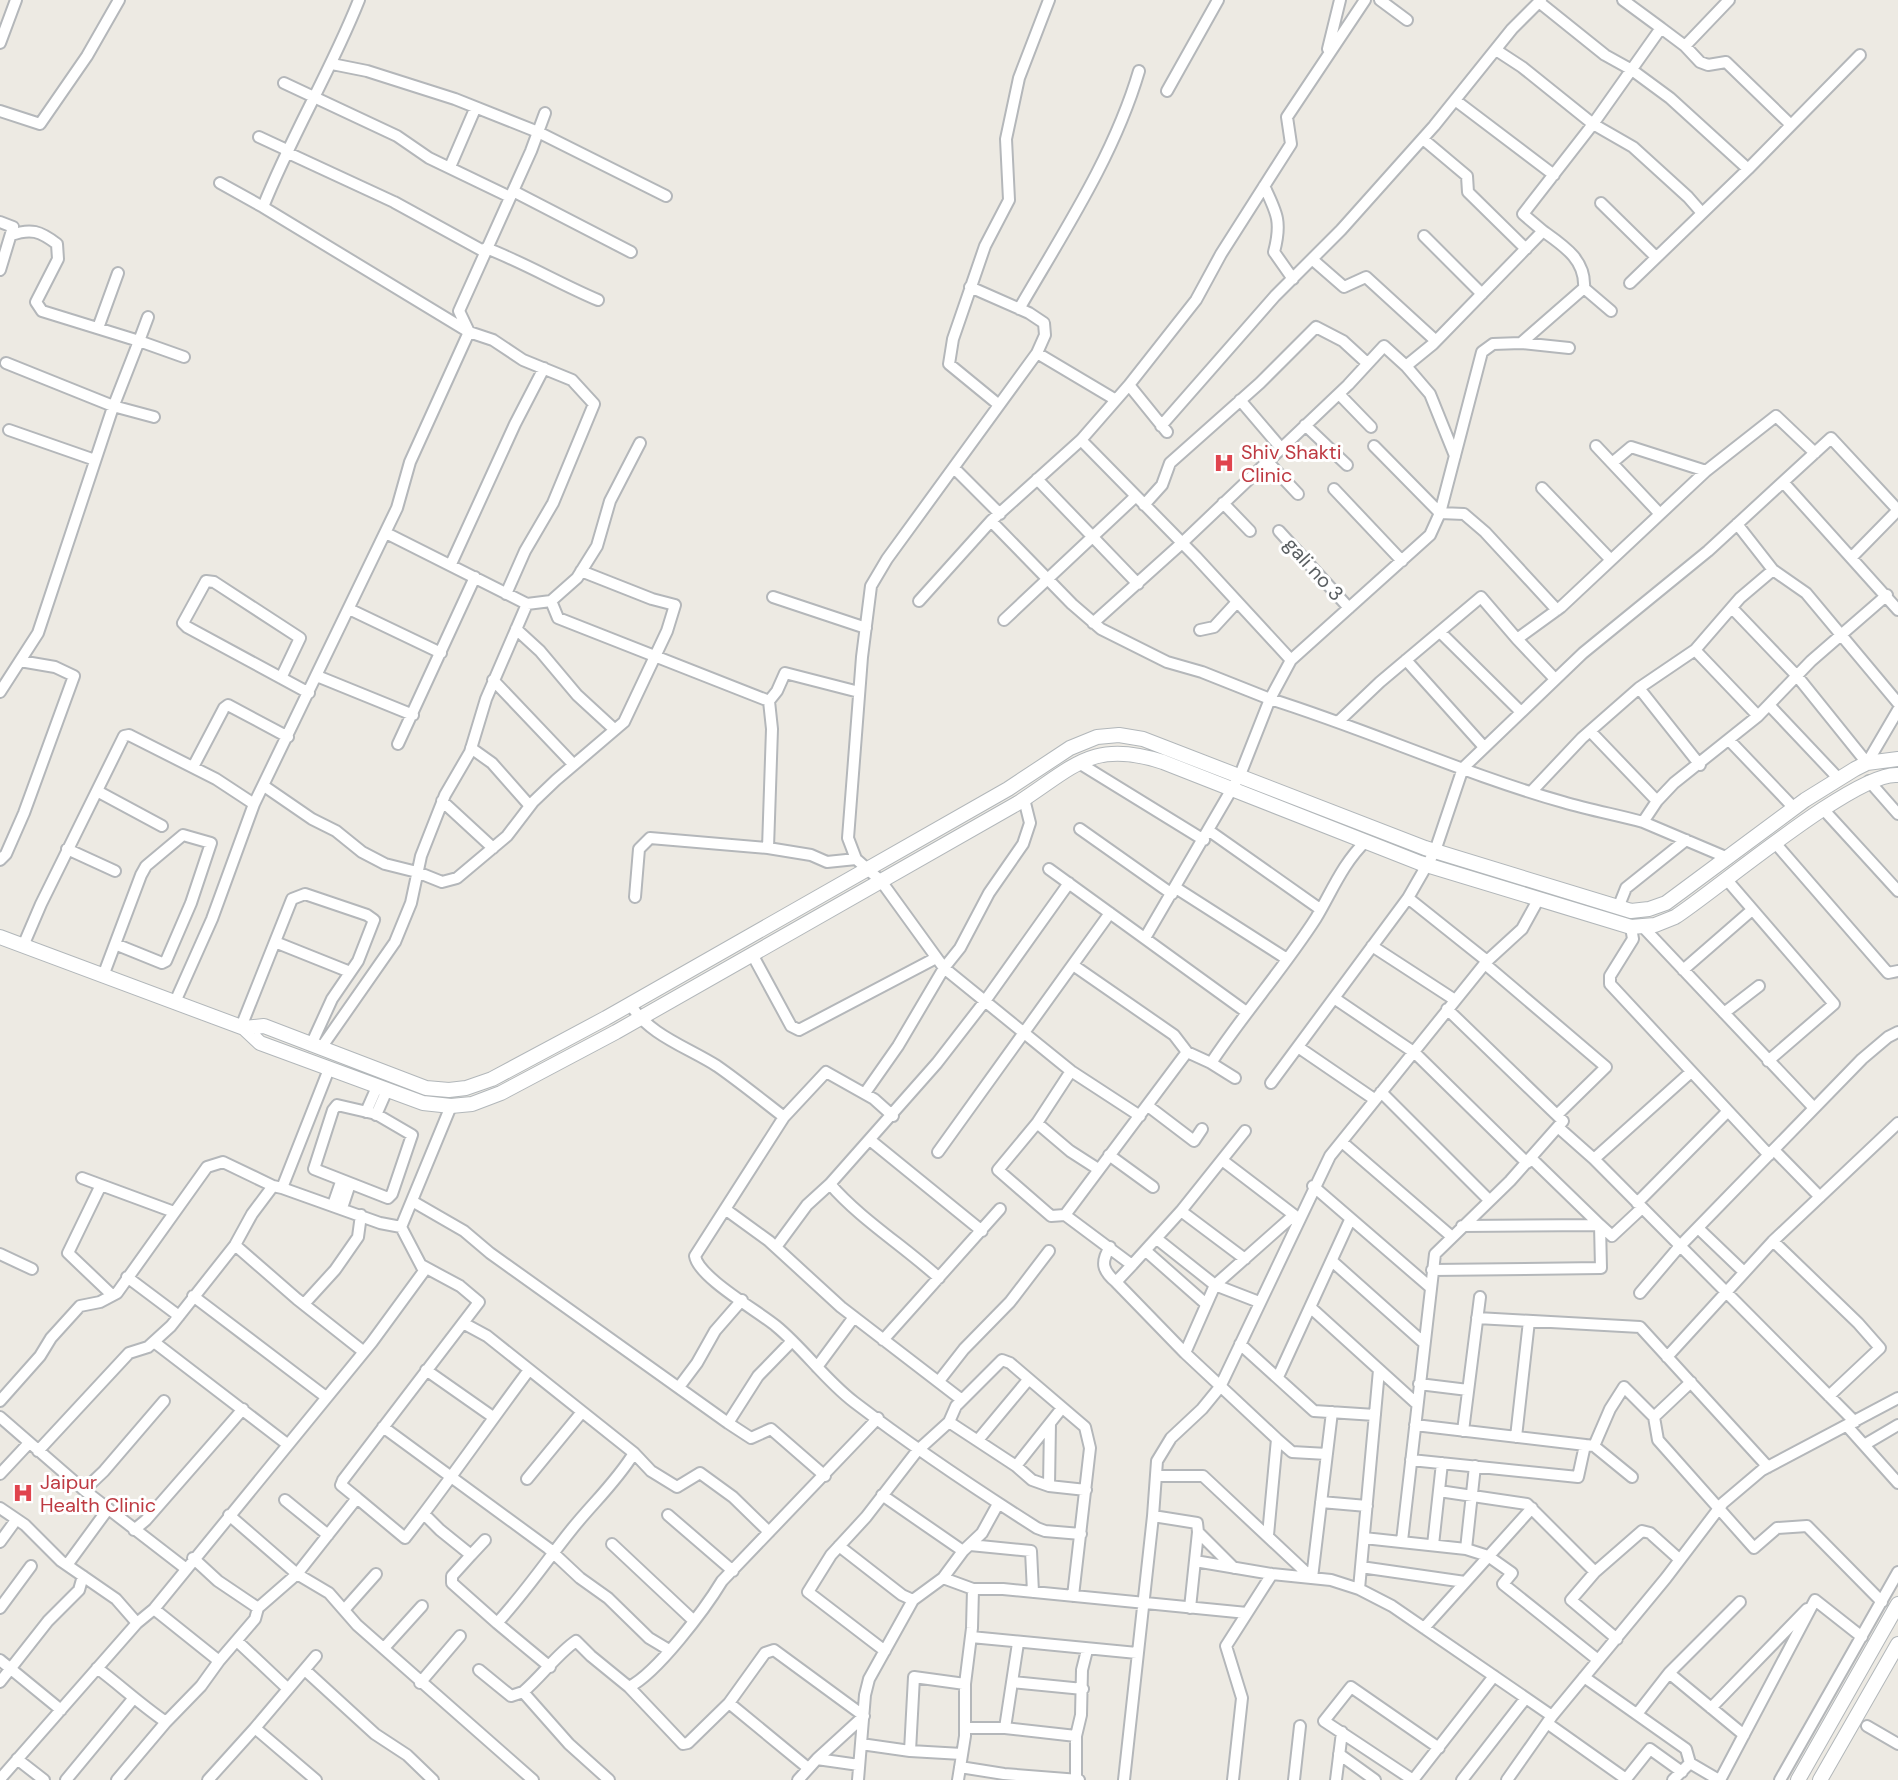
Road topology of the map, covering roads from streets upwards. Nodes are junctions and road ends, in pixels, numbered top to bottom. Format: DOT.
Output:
graph roads {
  1 [pos="16,0"];
  2 [pos="119,0"];
  3 [pos="359,0"];
  4 [pos="1049,0"];
  5 [pos="1218,0"];
  6 [pos="1340,0"];
  7 [pos="1365,0"];
  8 [pos="1380,0"];
  9 [pos="1623,0"];
  10 [pos="1729,0"];
  11 [pos="1540,1"];
  12 [pos="1407,20"];
  13 [pos="1661,28"];
  14 [pos="0,43"];
  15 [pos="1685,46"];
  16 [pos="1496,50"];
  17 [pos="1860,55"];
  18 [pos="1326,58"];
  19 [pos="332,64"];
  20 [pos="1632,70"];
  21 [pos="1139,71"];
  22 [pos="284,83"];
  23 [pos="1167,91"];
  24 [pos="316,97"];
  25 [pos="1455,100"];
  26 [pos="475,109"];
  27 [pos="0,111"];
  28 [pos="545,113"];
  29 [pos="1593,124"];
  30 [pos="1790,124"];
  31 [pos="538,132"];
  32 [pos="259,137"];
  33 [pos="1422,139"];
  34 [pos="286,151"];
  35 [pos="450,167"];
  36 [pos="1748,169"];
  37 [pos="1554,175"];
  38 [pos="220,183"];
  39 [pos="1264,186"];
  40 [pos="512,194"];
  41 [pos="666,196"];
  42 [pos="1601,204"];
  43 [pos="263,207"];
  44 [pos="1702,213"];
  45 [pos="0,222"];
  46 [pos="1543,231"];
  47 [pos="11,235"];
  48 [pos="1424,236"];
  49 [pos="1526,249"];
  50 [pos="485,250"];
  51 [pos="631,252"];
  52 [pos="1656,257"];
  53 [pos="1313,260"];
  54 [pos="0,270"];
  55 [pos="118,273"];
  56 [pos="1293,279"];
  57 [pos="1630,283"];
  58 [pos="970,288"];
  59 [pos="1584,288"];
  60 [pos="1482,294"];
  61 [pos="598,300"];
  62 [pos="1019,309"];
  63 [pos="1611,311"];
  64 [pos="148,317"];
  65 [pos="98,328"];
  66 [pos="469,332"];
  67 [pos="139,340"];
  68 [pos="1436,341"];
  69 [pos="1521,343"];
  70 [pos="1569,348"];
  71 [pos="1037,353"];
  72 [pos="184,357"];
  73 [pos="6,363"];
  74 [pos="1367,363"];
  75 [pos="1406,366"];
  76 [pos="544,368"];
  77 [pos="1129,385"];
  78 [pos="1339,394"];
  79 [pos="1116,400"];
  80 [pos="1240,400"];
  81 [pos="999,405"];
  82 [pos="113,406"];
  83 [pos="154,417"];
  84 [pos="1305,425"];
  85 [pos="1371,427"];
  86 [pos="9,430"];
  87 [pos="1081,440"];
  88 [pos="640,443"];
  89 [pos="1374,446"];
  90 [pos="1596,446"];
  91 [pos="1281,448"];
  92 [pos="1815,453"];
  93 [pos="1455,456"];
  94 [pos="95,460"];
  95 [pos="1267,461"];
  96 [pos="1612,463"];
  97 [pos="1347,465"];
  98 [pos="954,468"];
  99 [pos="1706,471"];
  100 [pos="1037,479"];
  101 [pos="1782,482"];
  102 [pos="1542,488"];
  103 [pos="1334,489"];
  104 [pos="1298,494"];
  105 [pos="1136,496"];
  106 [pos="1223,503"];
  107 [pos="1144,505"];
  108 [pos="1440,513"];
  109 [pos="1000,514"];
  110 [pos="1660,514"];
  111 [pos="991,521"];
  112 [pos="1737,524"];
  113 [pos="1250,531"];
  114 [pos="1279,531"];
  115 [pos="386,533"];
  116 [pos="1093,537"];
  117 [pos="1182,543"];
  118 [pos="1852,557"];
  119 [pos="1611,560"];
  120 [pos="1402,561"];
  121 [pos="451,564"];
  122 [pos="1773,570"];
  123 [pos="581,571"];
  124 [pos="475,577"];
  125 [pos="1047,578"];
  126 [pos="1138,584"];
  127 [pos="506,594"];
  128 [pos="1887,595"];
  129 [pos="773,597"];
  130 [pos="551,601"];
  131 [pos="920,601"];
  132 [pos="1237,602"];
  133 [pos="527,604"];
  134 [pos="1349,608"];
  135 [pos="1732,608"];
  136 [pos="349,609"];
  137 [pos="1557,610"];
  138 [pos="1898,610"];
  139 [pos="1004,620"];
  140 [pos="1093,623"];
  141 [pos="866,628"];
  142 [pos="516,630"];
  143 [pos="1200,630"];
  144 [pos="1440,632"];
  145 [pos="1840,636"];
  146 [pos="1517,639"];
  147 [pos="1695,650"];
  148 [pos="441,653"];
  149 [pos="655,656"];
  150 [pos="1291,660"];
  151 [pos="1406,660"];
  152 [pos="20,661"];
  153 [pos="317,676"];
  154 [pos="1797,676"];
  155 [pos="281,678"];
  156 [pos="1555,679"];
  157 [pos="494,680"];
  158 [pos="1639,688"];
  159 [pos="0,692"];
  160 [pos="859,692"];
  161 [pos="309,693"];
  162 [pos="1270,699"];
  163 [pos="769,701"];
  164 [pos="1898,703"];
  165 [pos="1770,706"];
  166 [pos="1898,710"];
  167 [pos="1520,711"];
  168 [pos="413,715"];
  169 [pos="1758,716"];
  170 [pos="1339,721"];
  171 [pos="614,729"];
  172 [pos="1590,731"];
  173 [pos="288,737"];
  174 [pos="1729,740"];
  175 [pos="398,744"];
  176 [pos="1484,747"];
  177 [pos="471,748"];
  178 [pos="1898,759"];
  179 [pos="1079,763"];
  180 [pos="1867,763"];
  181 [pos="573,764"];
  182 [pos="1700,765"];
  183 [pos="193,767"];
  184 [pos="1463,768"];
  185 [pos="1240,775"];
  186 [pos="1898,775"];
  187 [pos="1839,779"];
  188 [pos="1869,781"];
  189 [pos="264,786"];
  190 [pos="1232,788"];
  191 [pos="97,791"];
  192 [pos="1532,791"];
  193 [pos="1024,799"];
  194 [pos="442,801"];
  195 [pos="1657,801"];
  196 [pos="254,804"];
  197 [pos="530,806"];
  198 [pos="1794,808"];
  199 [pos="1823,809"];
  200 [pos="1898,814"];
  201 [pos="1643,822"];
  202 [pos="162,826"];
  203 [pos="1080,829"];
  204 [pos="1206,835"];
  205 [pos="1686,840"];
  206 [pos="1366,841"];
  207 [pos="1776,844"];
  208 [pos="493,848"];
  209 [pos="768,848"];
  210 [pos="67,849"];
  211 [pos="1435,851"];
  212 [pos="1728,858"];
  213 [pos="856,859"];
  214 [pos="0,860"];
  215 [pos="1428,866"];
  216 [pos="869,869"];
  217 [pos="1049,869"];
  218 [pos="115,871"];
  219 [pos="417,872"];
  220 [pos="1727,880"];
  221 [pos="881,881"];
  222 [pos="1069,883"];
  223 [pos="1174,891"];
  224 [pos="1898,891"];
  225 [pos="635,897"];
  226 [pos="1408,898"];
  227 [pos="1538,900"];
  228 [pos="1618,908"];
  229 [pos="1320,909"];
  230 [pos="1752,910"];
  231 [pos="1110,913"];
  232 [pos="1637,927"];
  233 [pos="0,937"];
  234 [pos="1145,938"];
  235 [pos="275,942"];
  236 [pos="115,944"];
  237 [pos="23,946"];
  238 [pos="1372,946"];
  239 [pos="752,954"];
  240 [pos="936,958"];
  241 [pos="1287,959"];
  242 [pos="1486,962"];
  243 [pos="1073,965"];
  244 [pos="944,968"];
  245 [pos="1683,970"];
  246 [pos="1898,971"];
  247 [pos="350,972"];
  248 [pos="103,976"];
  249 [pos="1759,986"];
  250 [pos="1334,998"];
  251 [pos="1455,1000"];
  252 [pos="985,1001"];
  253 [pos="175,1002"];
  254 [pos="630,1004"];
  255 [pos="1447,1009"];
  256 [pos="1245,1011"];
  257 [pos="1724,1013"];
  258 [pos="639,1018"];
  259 [pos="242,1027"];
  260 [pos="1898,1032"];
  261 [pos="1024,1033"];
  262 [pos="316,1047"];
  263 [pos="1298,1047"];
  264 [pos="1187,1052"];
  265 [pos="1415,1053"];
  266 [pos="1768,1061"];
  267 [pos="1211,1063"];
  268 [pos="330,1069"];
  269 [pos="1071,1071"];
  270 [pos="1691,1072"];
  271 [pos="1235,1078"];
  272 [pos="1271,1083"];
  273 [pos="382,1089"];
  274 [pos="865,1093"];
  275 [pos="1378,1095"];
  276 [pos="452,1106"];
  277 [pos="1148,1106"];
  278 [pos="1814,1108"];
  279 [pos="1728,1111"];
  280 [pos="371,1113"];
  281 [pos="1558,1114"];
  282 [pos="893,1116"];
  283 [pos="1140,1116"];
  284 [pos="784,1117"];
  285 [pos="1037,1123"];
  286 [pos="1898,1123"];
  287 [pos="1559,1128"];
  288 [pos="1202,1129"];
  289 [pos="1245,1131"];
  290 [pos="870,1140"];
  291 [pos="1341,1142"];
  292 [pos="938,1152"];
  293 [pos="1771,1153"];
  294 [pos="1109,1155"];
  295 [pos="1594,1159"];
  296 [pos="1222,1160"];
  297 [pos="1529,1160"];
  298 [pos="1098,1169"];
  299 [pos="82,1178"];
  300 [pos="345,1183"];
  301 [pos="830,1184"];
  302 [pos="101,1185"];
  303 [pos="1313,1186"];
  304 [pos="278,1187"];
  305 [pos="1153,1187"];
  306 [pos="1820,1197"];
  307 [pos="1489,1200"];
  308 [pos="412,1201"];
  309 [pos="1639,1205"];
  310 [pos="338,1206"];
  311 [pos="725,1209"];
  312 [pos="1000,1209"];
  313 [pos="1181,1211"];
  314 [pos="174,1212"];
  315 [pos="361,1215"];
  316 [pos="1065,1215"];
  317 [pos="1296,1216"];
  318 [pos="1350,1220"];
  319 [pos="1600,1225"];
  320 [pos="1462,1226"];
  321 [pos="401,1227"];
  322 [pos="1698,1227"];
  323 [pos="982,1231"];
  324 [pos="1451,1236"];
  325 [pos="1157,1239"];
  326 [pos="1773,1241"];
  327 [pos="235,1245"];
  328 [pos="1110,1247"];
  329 [pos="1679,1247"];
  330 [pos="776,1248"];
  331 [pos="1049,1251"];
  332 [pos="1146,1251"];
  333 [pos="0,1254"];
  334 [pos="1245,1259"];
  335 [pos="1332,1261"];
  336 [pos="1132,1265"];
  337 [pos="421,1266"];
  338 [pos="32,1269"];
  339 [pos="1432,1270"];
  340 [pos="1744,1272"];
  341 [pos="127,1277"];
  342 [pos="939,1278"];
  343 [pos="1116,1282"];
  344 [pos="1215,1285"];
  345 [pos="1430,1287"];
  346 [pos="1724,1292"];
  347 [pos="1640,1293"];
  348 [pos="112,1295"];
  349 [pos="193,1296"];
  350 [pos="1480,1297"];
  351 [pos="742,1300"];
  352 [pos="1259,1302"];
  353 [pos="304,1304"];
  354 [pos="1206,1304"];
  355 [pos="1311,1307"];
  356 [pos="178,1316"];
  357 [pos="854,1317"];
  358 [pos="1477,1318"];
  359 [pos="1529,1321"];
  360 [pos="463,1323"];
  361 [pos="883,1340"];
  362 [pos="792,1341"];
  363 [pos="154,1342"];
  364 [pos="1424,1343"];
  365 [pos="1240,1344"];
  366 [pos="364,1352"];
  367 [pos="1185,1353"];
  368 [pos="1668,1357"];
  369 [pos="817,1367"];
  370 [pos="426,1370"];
  371 [pos="529,1370"];
  372 [pos="1379,1370"];
  373 [pos="1278,1377"];
  374 [pos="1028,1380"];
  375 [pos="939,1382"];
  376 [pos="1691,1382"];
  377 [pos="1419,1384"];
  378 [pos="679,1387"];
  379 [pos="1220,1387"];
  380 [pos="1468,1390"];
  381 [pos="1829,1396"];
  382 [pos="326,1397"];
  383 [pos="1898,1398"];
  384 [pos="962,1400"];
  385 [pos="0,1401"];
  386 [pos="164,1401"];
  387 [pos="1417,1404"];
  388 [pos="1062,1407"];
  389 [pos="243,1409"];
  390 [pos="582,1412"];
  391 [pos="1332,1412"];
  392 [pos="1375,1415"];
  393 [pos="493,1417"];
  394 [pos="1654,1417"];
  395 [pos="0,1418"];
  396 [pos="878,1418"];
  397 [pos="949,1422"];
  398 [pos="728,1423"];
  399 [pos="1050,1424"];
  400 [pos="1851,1424"];
  401 [pos="1415,1425"];
  402 [pos="1898,1425"];
  403 [pos="383,1427"];
  404 [pos="1463,1431"];
  405 [pos="1516,1437"];
  406 [pos="1277,1439"];
  407 [pos="978,1440"];
  408 [pos="29,1443"];
  409 [pos="287,1444"];
  410 [pos="1590,1445"];
  411 [pos="1864,1445"];
  412 [pos="39,1451"];
  413 [pos="917,1451"];
  414 [pos="634,1453"];
  415 [pos="1327,1454"];
  416 [pos="1411,1460"];
  417 [pos="1442,1463"];
  418 [pos="1016,1466"];
  419 [pos="1475,1466"];
  420 [pos="1768,1467"];
  421 [pos="0,1474"];
  422 [pos="825,1476"];
  423 [pos="1156,1476"];
  424 [pos="451,1478"];
  425 [pos="1632,1478"];
  426 [pos="527,1479"];
  427 [pos="1898,1484"];
  428 [pos="1048,1486"];
  429 [pos="84,1490"];
  430 [pos="1086,1490"];
  431 [pos="1439,1491"];
  432 [pos="1472,1495"];
  433 [pos="882,1496"];
  434 [pos="357,1498"];
  435 [pos="285,1500"];
  436 [pos="1321,1502"];
  437 [pos="999,1504"];
  438 [pos="1366,1506"];
  439 [pos="0,1508"];
  440 [pos="1532,1508"];
  441 [pos="1719,1508"];
  442 [pos="108,1509"];
  443 [pos="424,1514"];
  444 [pos="229,1515"];
  445 [pos="668,1515"];
  446 [pos="1153,1516"];
  447 [pos="16,1520"];
  448 [pos="134,1530"];
  449 [pos="769,1532"];
  450 [pos="1198,1532"];
  451 [pos="1081,1534"];
  452 [pos="328,1535"];
  453 [pos="1268,1535"];
  454 [pos="1364,1538"];
  455 [pos="485,1540"];
  456 [pos="1402,1540"];
  457 [pos="0,1542"];
  458 [pos="612,1544"];
  459 [pos="1433,1545"];
  460 [pos="839,1546"];
  461 [pos="967,1548"];
  462 [pos="1466,1549"];
  463 [pos="555,1554"];
  464 [pos="471,1555"];
  465 [pos="1488,1556"];
  466 [pos="194,1558"];
  467 [pos="1678,1559"];
  468 [pos="1195,1561"];
  469 [pos="67,1565"];
  470 [pos="31,1566"];
  471 [pos="185,1568"];
  472 [pos="1234,1568"];
  473 [pos="1361,1568"];
  474 [pos="733,1571"];
  475 [pos="1595,1572"];
  476 [pos="1898,1572"];
  477 [pos="297,1574"];
  478 [pos="376,1574"];
  479 [pos="1272,1574"];
  480 [pos="82,1576"];
  481 [pos="943,1578"];
  482 [pos="1312,1578"];
  483 [pos="1465,1582"];
  484 [pos="973,1589"];
  485 [pos="1359,1589"];
  486 [pos="1033,1592"];
  487 [pos="1073,1596"];
  488 [pos="913,1600"];
  489 [pos="1815,1600"];
  490 [pos="1740,1602"];
  491 [pos="1882,1602"];
  492 [pos="1142,1604"];
  493 [pos="1898,1604"];
  494 [pos="422,1606"];
  495 [pos="0,1608"];
  496 [pos="258,1608"];
  497 [pos="1190,1608"];
  498 [pos="154,1609"];
  499 [pos="344,1610"];
  500 [pos="1247,1613"];
  501 [pos="694,1621"];
  502 [pos="137,1623"];
  503 [pos="497,1623"];
  504 [pos="1424,1628"];
  505 [pos="460,1636"];
  506 [pos="971,1637"];
  507 [pos="1862,1637"];
  508 [pos="1617,1639"];
  509 [pos="237,1641"];
  510 [pos="1018,1642"];
  511 [pos="1898,1644"];
  512 [pos="384,1648"];
  513 [pos="669,1650"];
  514 [pos="1087,1650"];
  515 [pos="885,1651"];
  516 [pos="1137,1653"];
  517 [pos="316,1656"];
  518 [pos="0,1660"];
  519 [pos="219,1660"];
  520 [pos="1598,1660"];
  521 [pos="550,1667"];
  522 [pos="97,1668"];
  523 [pos="11,1669"];
  524 [pos="305,1670"];
  525 [pos="479,1670"];
  526 [pos="1670,1673"];
  527 [pos="1494,1677"];
  528 [pos="1584,1677"];
  529 [pos="0,1682"];
  530 [pos="1011,1682"];
  531 [pos="420,1683"];
  532 [pos="965,1684"];
  533 [pos="628,1687"];
  534 [pos="287,1688"];
  535 [pos="1083,1689"];
  536 [pos="523,1692"];
  537 [pos="1525,1699"];
  538 [pos="133,1700"];
  539 [pos="729,1703"];
  540 [pos="1711,1707"];
  541 [pos="61,1710"];
  542 [pos="1637,1714"];
  543 [pos="864,1716"];
  544 [pos="1549,1720"];
  545 [pos="166,1722"];
  546 [pos="1300,1726"];
  547 [pos="1867,1726"];
  548 [pos="255,1728"];
  549 [pos="965,1728"];
  550 [pos="1005,1728"];
  551 [pos="1342,1732"];
  552 [pos="1744,1735"];
  553 [pos="1076,1736"];
  554 [pos="861,1744"];
  555 [pos="1898,1744"];
  556 [pos="1439,1748"];
  557 [pos="910,1751"];
  558 [pos="962,1754"];
  559 [pos="1339,1754"];
  560 [pos="817,1758"];
  561 [pos="17,1759"];
  562 [pos="1690,1763"];
  563 [pos="859,1765"];
  564 [pos="960,1767"];
  565 [pos="808,1768"];
  566 [pos="1682,1772"];
  567 [pos="1000,1777"];
  568 [pos="0,1779"];
  569 [pos="799,1779"];
  570 [pos="44,1780"];
  571 [pos="66,1780"];
  572 [pos="117,1780"];
  573 [pos="208,1780"];
  574 [pos="316,1780"];
  575 [pos="433,1780"];
  576 [pos="533,1780"];
  577 [pos="609,1780"];
  578 [pos="858,1780"];
  579 [pos="958,1780"];
  580 [pos="1077,1780"];
  581 [pos="1124,1780"];
  582 [pos="1233,1780"];
  583 [pos="1294,1780"];
  584 [pos="1336,1780"];
  585 [pos="1376,1780"];
  586 [pos="1413,1780"];
  587 [pos="1462,1780"];
  588 [pos="1507,1780"];
  589 [pos="1673,1780"];
  590 [pos="1719,1780"];
  591 [pos="1780,1780"];
  592 [pos="1798,1780"];
  593 [pos="1820,1780"];
  1 -- 14 [label="street"];
  2 -- 27 [label="street"];
  3 -- 19 [label="street"];
  4 -- 58 [label="street"];
  5 -- 23 [label="street"];
  6 -- 18 [label="street"];
  7 -- 18 [label="street"];
  8 -- 12 [label="street"];
  9 -- 13 [label="street"];
  10 -- 15 [label="street"];
  11 -- 16 [label="street"];
  11 -- 20 [label="street"];
  13 -- 15 [label="street"];
  13 -- 20 [label="street"];
  15 -- 30 [label="street"];
  16 -- 25 [label="street"];
  16 -- 29 [label="street"];
  17 -- 30 [label="street"];
  18 -- 39 [label="street"];
  19 -- 24 [label="street"];
  19 -- 26 [label="street"];
  20 -- 29 [label="street"];
  20 -- 36 [label="street"];
  21 -- 62 [label="street"];
  22 -- 24 [label="street"];
  24 -- 34 [label="street"];
  24 -- 35 [label="street"];
  25 -- 33 [label="street"];
  25 -- 37 [label="street"];
  26 -- 31 [label="street"];
  26 -- 35 [label="street"];
  28 -- 31 [label="street"];
  29 -- 37 [label="street"];
  29 -- 44 [label="street"];
  30 -- 36 [label="street"];
  31 -- 40 [label="street"];
  31 -- 41 [label="street"];
  32 -- 34 [label="street"];
  33 -- 49 [label="street"];
  33 -- 53 [label="street"];
  34 -- 43 [label="street"];
  34 -- 50 [label="street"];
  35 -- 40 [label="street"];
  36 -- 44 [label="street"];
  37 -- 46 [label="street"];
  38 -- 43 [label="street"];
  39 -- 56 [label="street"];
  39 -- 77 [label="street"];
  40 -- 50 [label="street"];
  40 -- 51 [label="street"];
  42 -- 52 [label="street"];
  43 -- 66 [label="street"];
  44 -- 52 [label="street"];
  45 -- 47 [label="street"];
  46 -- 49 [label="street"];
  46 -- 59 [label="street"];
  47 -- 54 [label="street"];
  47 -- 65 [label="street"];
  48 -- 60 [label="street"];
  49 -- 60 [label="street"];
  50 -- 61 [label="street"];
  50 -- 66 [label="street"];
  52 -- 57 [label="street"];
  53 -- 56 [label="street"];
  53 -- 68 [label="street"];
  55 -- 65 [label="street"];
  56 -- 77 [label="street"];
  58 -- 62 [label="street"];
  58 -- 81 [label="street"];
  59 -- 63 [label="street"];
  59 -- 69 [label="street"];
  60 -- 68 [label="street"];
  62 -- 71 [label="street"];
  64 -- 67 [label="street"];
  65 -- 67 [label="street"];
  66 -- 76 [label="street"];
  66 -- 115 [label="street"];
  67 -- 72 [label="street"];
  67 -- 82 [label="street"];
  68 -- 75 [label="street"];
  69 -- 70 [label="street"];
  69 -- 93 [label="street"];
  71 -- 79 [label="street"];
  71 -- 81 [label="street"];
  73 -- 82 [label="street"];
  74 -- 75 [label="street"];
  74 -- 78 [label="street"];
  74 -- 80 [label="street"];
  75 -- 93 [label="street"];
  76 -- 121 [label="street"];
  76 -- 127 [label="street"];
  77 -- 79 [label="street"];
  78 -- 84 [label="street"];
  78 -- 85 [label="street"];
  79 -- 87 [label="street"];
  80 -- 91 [label="street"];
  80 -- 107 [label="street"];
  81 -- 98 [label="street"];
  82 -- 83 [label="street"];
  82 -- 94 [label="street"];
  84 -- 91 [label="street"];
  84 -- 97 [label="street"];
  86 -- 94 [label="street"];
  87 -- 100 [label="street"];
  87 -- 105 [label="street"];
  88 -- 123 [label="street"];
  89 -- 108 [label="street"];
  90 -- 96 [label="street"];
  91 -- 95 [label="street"];
  92 -- 99 [label="street"];
  92 -- 101 [label="street"];
  92 -- 118 [label="street"];
  93 -- 108 [label="street"];
  94 -- 152 [label="street"];
  95 -- 104 [label="street"];
  95 -- 106 [label="street"];
  96 -- 99 [label="street"];
  96 -- 110 [label="street"];
  98 -- 109 [label="street"];
  98 -- 141 [label="street"];
  99 -- 110 [label="street"];
  100 -- 109 [label="street"];
  100 -- 116 [label="street"];
  101 -- 112 [label="street"];
  101 -- 118 [label="street"];
  102 -- 119 [label="street"];
  103 -- 120 [label="street"];
  105 -- 107 [label="street"];
  105 -- 116 [label="street"];
  106 -- 113 [label="street"];
  106 -- 117 [label="street"];
  107 -- 117 [label="street"];
  108 -- 120 [label="street"];
  108 -- 137 [label="street"];
  109 -- 111 [label="street"];
  110 -- 119 [label="street"];
  111 -- 125 [label="street"];
  111 -- 131 [label="street"];
  112 -- 122 [label="street"];
  112 -- 156 [label="street"];
  114 -- 134 [label="street, gali no 3"];
  115 -- 121 [label="street"];
  115 -- 136 [label="street"];
  116 -- 125 [label="street"];
  116 -- 126 [label="street"];
  117 -- 126 [label="street"];
  117 -- 132 [label="street"];
  118 -- 128 [label="street"];
  119 -- 137 [label="street"];
  120 -- 134 [label="street"];
  121 -- 124 [label="street"];
  122 -- 135 [label="street"];
  122 -- 145 [label="street"];
  123 -- 130 [label="street"];
  123 -- 149 [label="street"];
  124 -- 127 [label="street"];
  124 -- 148 [label="street"];
  125 -- 139 [label="street"];
  125 -- 140 [label="street"];
  126 -- 140 [label="street"];
  127 -- 133 [label="street"];
  128 -- 138 [label="street"];
  128 -- 145 [label="street"];
  129 -- 141 [label="street"];
  130 -- 133 [label="street"];
  130 -- 149 [label="street"];
  132 -- 143 [label="street"];
  132 -- 150 [label="street"];
  133 -- 142 [label="street"];
  134 -- 150 [label="street"];
  135 -- 147 [label="street"];
  135 -- 154 [label="street"];
  136 -- 148 [label="street"];
  136 -- 153 [label="street"];
  137 -- 146 [label="street"];
  140 -- 162 [label="street"];
  141 -- 160 [label="street"];
  142 -- 157 [label="street"];
  142 -- 171 [label="street"];
  144 -- 146 [label="street"];
  144 -- 151 [label="street"];
  144 -- 167 [label="street"];
  145 -- 154 [label="street"];
  145 -- 164 [label="street"];
  146 -- 156 [label="street"];
  147 -- 158 [label="street"];
  147 -- 169 [label="street"];
  148 -- 168 [label="street"];
  149 -- 163 [label="street"];
  149 -- 171 [label="street"];
  150 -- 162 [label="street"];
  151 -- 170 [label="street"];
  151 -- 176 [label="street"];
  152 -- 159 [label="street"];
  152 -- 214 [label="street"];
  153 -- 161 [label="street"];
  153 -- 168 [label="street"];
  154 -- 165 [label="street"];
  154 -- 180 [label="street"];
  155 -- 155 [label="street"];
  155 -- 161 [label="street"];
  156 -- 167 [label="street"];
  157 -- 177 [label="street"];
  157 -- 181 [label="street"];
  158 -- 172 [label="street"];
  158 -- 182 [label="street"];
  160 -- 163 [label="street"];
  160 -- 213 [label="street"];
  161 -- 173 [label="street"];
  162 -- 170 [label="street"];
  162 -- 185 [label="street"];
  163 -- 209 [label="street"];
  165 -- 169 [label="street"];
  165 -- 187 [label="street"];
  166 -- 180 [label="street"];
  167 -- 176 [label="street"];
  168 -- 175 [label="street"];
  169 -- 174 [label="street"];
  170 -- 184 [label="street"];
  171 -- 181 [label="street"];
  172 -- 192 [label="street"];
  172 -- 195 [label="street"];
  173 -- 183 [label="street"];
  173 -- 189 [label="street"];
  174 -- 182 [label="street"];
  174 -- 198 [label="street"];
  176 -- 184 [label="street"];
  177 -- 194 [label="street"];
  177 -- 197 [label="street"];
  178 -- 180 [label="street"];
  179 -- 190 [label="street"];
  179 -- 193 [label="street"];
  179 -- 204 [label="street"];
  180 -- 187 [label="street"];
  181 -- 197 [label="street"];
  182 -- 195 [label="street"];
  183 -- 191 [label="street"];
  183 -- 196 [label="street"];
  184 -- 192 [label="street"];
  184 -- 211 [label="street"];
  185 -- 190 [label="street"];
  185 -- 211 [label="street"];
  185 -- 216 [label="street"];
  186 -- 188 [label="street"];
  187 -- 198 [label="street"];
  188 -- 199 [label="street"];
  188 -- 200 [label="street"];
  189 -- 196 [label="street"];
  189 -- 219 [label="street"];
  190 -- 204 [label="street"];
  190 -- 206 [label="street"];
  191 -- 202 [label="street"];
  191 -- 210 [label="street"];
  192 -- 201 [label="street"];
  193 -- 221 [label="street"];
  193 -- 244 [label="street"];
  194 -- 208 [label="street"];
  194 -- 219 [label="street"];
  195 -- 201 [label="street"];
  196 -- 253 [label="street"];
  197 -- 208 [label="street"];
  198 -- 212 [label="street"];
  199 -- 207 [label="street"];
  199 -- 224 [label="street"];
  201 -- 205 [label="street"];
  203 -- 223 [label="street"];
  204 -- 223 [label="street"];
  204 -- 229 [label="street"];
  205 -- 212 [label="street"];
  205 -- 228 [label="street"];
  206 -- 215 [label="street"];
  206 -- 229 [label="street"];
  207 -- 220 [label="street"];
  207 -- 246 [label="street"];
  208 -- 219 [label="street"];
  209 -- 213 [label="street"];
  209 -- 225 [label="street"];
  210 -- 218 [label="street"];
  210 -- 237 [label="street"];
  211 -- 215 [label="street"];
  211 -- 228 [label="street"];
  212 -- 228 [label="street"];
  213 -- 216 [label="street"];
  215 -- 226 [label="street"];
  215 -- 227 [label="street"];
  216 -- 221 [label="street"];
  216 -- 254 [label="street"];
  217 -- 222 [label="street"];
  219 -- 262 [label="street"];
  220 -- 230 [label="street"];
  220 -- 232 [label="street"];
  221 -- 239 [label="street"];
  221 -- 240 [label="street"];
  222 -- 231 [label="street"];
  222 -- 252 [label="street"];
  223 -- 234 [label="street"];
  223 -- 241 [label="street"];
  226 -- 238 [label="street"];
  226 -- 242 [label="street"];
  227 -- 232 [label="street"];
  227 -- 242 [label="street"];
  229 -- 241 [label="street"];
  230 -- 245 [label="street"];
  230 -- 266 [label="street"];
  231 -- 234 [label="street"];
  231 -- 243 [label="street"];
  232 -- 245 [label="street"];
  232 -- 270 [label="street"];
  233 -- 237 [label="street"];
  234 -- 256 [label="street"];
  235 -- 247 [label="street"];
  235 -- 247 [label="street"];
  235 -- 259 [label="street"];
  236 -- 236 [label="street"];
  236 -- 248 [label="street"];
  237 -- 248 [label="street"];
  238 -- 250 [label="street"];
  238 -- 251 [label="street"];
  239 -- 240 [label="street"];
  239 -- 258 [label="street"];
  240 -- 244 [label="street"];
  241 -- 256 [label="street"];
  242 -- 251 [label="street"];
  242 -- 281 [label="street"];
  243 -- 261 [label="street"];
  243 -- 264 [label="street"];
  244 -- 252 [label="street"];
  244 -- 274 [label="street"];
  245 -- 257 [label="street"];
  247 -- 262 [label="street"];
  248 -- 253 [label="street"];
  249 -- 257 [label="street"];
  250 -- 263 [label="street"];
  250 -- 265 [label="street"];
  251 -- 255 [label="street"];
  252 -- 261 [label="street"];
  252 -- 282 [label="street"];
  253 -- 259 [label="street"];
  254 -- 258 [label="street"];
  254 -- 262 [label="street"];
  255 -- 265 [label="street"];
  255 -- 281 [label="street"];
  256 -- 267 [label="street"];
  257 -- 266 [label="street"];
  258 -- 276 [label="street"];
  258 -- 284 [label="street"];
  259 -- 262 [label="street"];
  259 -- 268 [label="street"];
  260 -- 278 [label="street"];
  261 -- 269 [label="street"];
  261 -- 292 [label="street"];
  263 -- 272 [label="street"];
  263 -- 275 [label="street"];
  264 -- 267 [label="street"];
  264 -- 277 [label="street"];
  265 -- 275 [label="street"];
  265 -- 297 [label="street"];
  266 -- 278 [label="street"];
  267 -- 271 [label="street"];
  268 -- 273 [label="street"];
  268 -- 304 [label="street"];
  269 -- 283 [label="street"];
  269 -- 285 [label="street"];
  270 -- 279 [label="street"];
  270 -- 295 [label="street"];
  273 -- 276 [label="street"];
  273 -- 280 [label="street"];
  274 -- 282 [label="street"];
  274 -- 284 [label="street"];
  275 -- 291 [label="street"];
  275 -- 307 [label="street"];
  276 -- 308 [label="street"];
  277 -- 283 [label="street"];
  277 -- 288 [label="street"];
  278 -- 293 [label="street"];
  279 -- 293 [label="street"];
  279 -- 309 [label="street"];
  280 -- 300 [label="street"];
  280 -- 300 [label="street"];
  281 -- 287 [label="street"];
  282 -- 290 [label="street"];
  283 -- 294 [label="street"];
  284 -- 311 [label="street"];
  285 -- 298 [label="street"];
  285 -- 316 [label="street"];
  286 -- 306 [label="street"];
  287 -- 295 [label="street"];
  287 -- 297 [label="street"];
  289 -- 296 [label="street"];
  290 -- 301 [label="street"];
  290 -- 323 [label="street"];
  291 -- 303 [label="street"];
  291 -- 324 [label="street"];
  293 -- 306 [label="street"];
  293 -- 322 [label="street"];
  294 -- 298 [label="street"];
  294 -- 305 [label="street"];
  295 -- 309 [label="street"];
  296 -- 313 [label="street"];
  296 -- 317 [label="street"];
  297 -- 307 [label="street"];
  297 -- 319 [label="street"];
  298 -- 316 [label="street"];
  299 -- 302 [label="street"];
  300 -- 310 [label="street"];
  301 -- 330 [label="street"];
  301 -- 342 [label="street"];
  302 -- 314 [label="street"];
  302 -- 348 [label="street"];
  303 -- 317 [label="street"];
  303 -- 318 [label="street"];
  304 -- 310 [label="street"];
  304 -- 314 [label="street"];
  304 -- 327 [label="street"];
  306 -- 326 [label="street"];
  307 -- 320 [label="street"];
  308 -- 321 [label="street"];
  308 -- 378 [label="street"];
  309 -- 319 [label="street"];
  309 -- 329 [label="street"];
  310 -- 315 [label="street"];
  311 -- 330 [label="street"];
  311 -- 351 [label="street"];
  312 -- 323 [label="street"];
  313 -- 325 [label="street"];
  313 -- 334 [label="street"];
  314 -- 341 [label="street"];
  315 -- 321 [label="street"];
  315 -- 353 [label="street"];
  316 -- 328 [label="street"];
  317 -- 334 [label="street"];
  317 -- 352 [label="street"];
  318 -- 335 [label="street"];
  318 -- 345 [label="street"];
  319 -- 320 [label="street"];
  319 -- 339 [label="street"];
  320 -- 324 [label="street"];
  321 -- 337 [label="street"];
  322 -- 329 [label="street"];
  322 -- 340 [label="street"];
  323 -- 342 [label="street"];
  324 -- 339 [label="street"];
  325 -- 332 [label="street"];
  325 -- 344 [label="street"];
  326 -- 340 [label="street"];
  326 -- 381 [label="street"];
  327 -- 349 [label="street"];
  327 -- 353 [label="street"];
  328 -- 336 [label="street"];
  328 -- 343 [label="street"];
  329 -- 346 [label="street"];
  329 -- 347 [label="street"];
  330 -- 357 [label="street"];
  331 -- 375 [label="street"];
  332 -- 336 [label="street"];
  332 -- 354 [label="street"];
  333 -- 338 [label="street"];
  334 -- 344 [label="street"];
  335 -- 355 [label="street"];
  335 -- 364 [label="street"];
  336 -- 343 [label="street"];
  337 -- 360 [label="street"];
  337 -- 366 [label="street"];
  339 -- 345 [label="street"];
  340 -- 346 [label="street"];
  341 -- 348 [label="street"];
  341 -- 356 [label="street"];
  342 -- 361 [label="street"];
  343 -- 367 [label="street"];
  344 -- 352 [label="street"];
  344 -- 354 [label="street"];
  345 -- 364 [label="street"];
  346 -- 368 [label="street"];
  346 -- 381 [label="street"];
  348 -- 385 [label="street"];
  349 -- 356 [label="street"];
  349 -- 382 [label="street"];
  350 -- 358 [label="street"];
  351 -- 362 [label="street"];
  351 -- 378 [label="street"];
  352 -- 365 [label="street"];
  353 -- 366 [label="street"];
  354 -- 367 [label="street"];
  355 -- 372 [label="street"];
  355 -- 373 [label="street"];
  356 -- 363 [label="street"];
  357 -- 361 [label="street"];
  357 -- 369 [label="street"];
  358 -- 359 [label="street"];
  358 -- 380 [label="street"];
  359 -- 368 [label="street"];
  359 -- 405 [label="street"];
  360 -- 370 [label="street"];
  360 -- 371 [label="street"];
  361 -- 375 [label="street"];
  362 -- 369 [label="street"];
  362 -- 398 [label="street"];
  363 -- 389 [label="street"];
  363 -- 412 [label="street"];
  364 -- 377 [label="street"];
  365 -- 373 [label="street"];
  365 -- 379 [label="street"];
  366 -- 382 [label="street"];
  367 -- 379 [label="street"];
  368 -- 376 [label="street"];
  369 -- 396 [label="street"];
  370 -- 393 [label="street"];
  370 -- 403 [label="street"];
  371 -- 390 [label="street"];
  371 -- 393 [label="street"];
  372 -- 387 [label="street"];
  372 -- 392 [label="street"];
  373 -- 391 [label="street"];
  374 -- 384 [label="street"];
  374 -- 388 [label="street"];
  374 -- 407 [label="street"];
  375 -- 384 [label="street"];
  376 -- 394 [label="street"];
  376 -- 420 [label="street"];
  377 -- 380 [label="street"];
  377 -- 387 [label="street"];
  378 -- 398 [label="street"];
  379 -- 406 [label="street"];
  379 -- 423 [label="street"];
  380 -- 404 [label="street"];
  381 -- 400 [label="street"];
  382 -- 409 [label="street"];
  383 -- 400 [label="street"];
  384 -- 397 [label="street"];
  386 -- 429 [label="street"];
  387 -- 401 [label="street"];
  388 -- 399 [label="street"];
  388 -- 430 [label="street"];
  389 -- 409 [label="street"];
  389 -- 448 [label="street"];
  390 -- 414 [label="street"];
  390 -- 426 [label="street"];
  391 -- 392 [label="street"];
  391 -- 415 [label="street"];
  392 -- 438 [label="street"];
  393 -- 424 [label="street"];
  394 -- 410 [label="street"];
  394 -- 441 [label="street"];
  395 -- 408 [label="street"];
  396 -- 413 [label="street"];
  396 -- 422 [label="street"];
  397 -- 407 [label="street"];
  397 -- 413 [label="street"];
  398 -- 422 [label="street"];
  399 -- 418 [label="street"];
  399 -- 428 [label="street"];
  400 -- 411 [label="street"];
  400 -- 420 [label="street"];
  401 -- 404 [label="street"];
  401 -- 416 [label="street"];
  402 -- 411 [label="street"];
  403 -- 424 [label="street"];
  403 -- 434 [label="street"];
  404 -- 405 [label="street"];
  405 -- 410 [label="street"];
  406 -- 415 [label="street"];
  406 -- 453 [label="street"];
  407 -- 418 [label="street"];
  408 -- 412 [label="street"];
  408 -- 421 [label="street"];
  409 -- 444 [label="street"];
  410 -- 419 [label="street"];
  410 -- 425 [label="street"];
  411 -- 427 [label="street"];
  412 -- 429 [label="street"];
  413 -- 433 [label="street"];
  413 -- 437 [label="street"];
  414 -- 449 [label="street"];
  414 -- 463 [label="street"];
  415 -- 436 [label="street"];
  416 -- 417 [label="street"];
  416 -- 456 [label="street"];
  417 -- 419 [label="street"];
  417 -- 431 [label="street"];
  418 -- 428 [label="street"];
  419 -- 432 [label="street"];
  420 -- 441 [label="street"];
  422 -- 449 [label="street"];
  423 -- 446 [label="street"];
  423 -- 453 [label="street"];
  424 -- 443 [label="street"];
  424 -- 463 [label="street"];
  428 -- 430 [label="street"];
  429 -- 442 [label="street"];
  430 -- 451 [label="street"];
  431 -- 432 [label="street"];
  431 -- 459 [label="street"];
  432 -- 440 [label="street"];
  432 -- 462 [label="street"];
  433 -- 460 [label="street"];
  433 -- 461 [label="street"];
  434 -- 443 [label="street"];
  434 -- 452 [label="street"];
  435 -- 452 [label="street"];
  436 -- 438 [label="street"];
  436 -- 482 [label="street"];
  437 -- 451 [label="street"];
  437 -- 461 [label="street"];
  438 -- 454 [label="street"];
  439 -- 447 [label="street"];
  440 -- 465 [label="street"];
  440 -- 475 [label="street"];
  441 -- 467 [label="street"];
  441 -- 491 [label="street"];
  442 -- 448 [label="street"];
  442 -- 469 [label="street"];
  443 -- 464 [label="street"];
  444 -- 466 [label="street"];
  444 -- 477 [label="street"];
  445 -- 474 [label="street"];
  446 -- 450 [label="street"];
  446 -- 492 [label="street"];
  447 -- 457 [label="street"];
  447 -- 469 [label="street"];
  448 -- 471 [label="street"];
  449 -- 474 [label="street"];
  450 -- 468 [label="street"];
  450 -- 472 [label="street"];
  451 -- 487 [label="street"];
  452 -- 477 [label="street"];
  453 -- 482 [label="street"];
  454 -- 456 [label="street"];
  454 -- 473 [label="street"];
  455 -- 464 [label="street"];
  456 -- 459 [label="street"];
  458 -- 501 [label="street"];
  459 -- 462 [label="street"];
  460 -- 488 [label="street"];
  460 -- 515 [label="street"];
  461 -- 481 [label="street"];
  461 -- 486 [label="street"];
  462 -- 465 [label="street"];
  463 -- 503 [label="street"];
  463 -- 513 [label="street"];
  464 -- 503 [label="street"];
  465 -- 483 [label="street"];
  465 -- 520 [label="street"];
  466 -- 471 [label="street"];
  466 -- 496 [label="street"];
  467 -- 475 [label="street"];
  467 -- 508 [label="street"];
  468 -- 472 [label="street"];
  468 -- 497 [label="street"];
  469 -- 480 [label="street"];
  470 -- 495 [label="street"];
  471 -- 498 [label="street"];
  472 -- 479 [label="street"];
  473 -- 483 [label="street"];
  473 -- 485 [label="street"];
  474 -- 501 [label="street"];
  475 -- 508 [label="street"];
  476 -- 491 [label="street"];
  477 -- 496 [label="street"];
  477 -- 499 [label="street"];
  478 -- 499 [label="street"];
  479 -- 482 [label="street"];
  479 -- 500 [label="street"];
  480 -- 502 [label="street"];
  480 -- 523 [label="street"];
  481 -- 484 [label="street"];
  481 -- 488 [label="street"];
  482 -- 485 [label="street"];
  483 -- 504 [label="street"];
  484 -- 486 [label="street"];
  484 -- 506 [label="street"];
  485 -- 504 [label="street"];
  486 -- 487 [label="street"];
  487 -- 492 [label="street"];
  488 -- 515 [label="street"];
  489 -- 507 [label="street"];
  489 -- 540 [label="street"];
  489 -- 552 [label="street"];
  490 -- 526 [label="street"];
  491 -- 507 [label="street"];
  492 -- 497 [label="street"];
  492 -- 516 [label="street"];
  493 -- 592 [label="street"];
  494 -- 512 [label="street"];
  496 -- 509 [label="street"];
  497 -- 500 [label="street"];
  498 -- 502 [label="street"];
  498 -- 519 [label="street"];
  499 -- 512 [label="street"];
  500 -- 582 [label="street"];
  501 -- 513 [label="street"];
  502 -- 522 [label="street"];
  503 -- 521 [label="street"];
  504 -- 527 [label="street"];
  505 -- 531 [label="street"];
  506 -- 510 [label="street"];
  506 -- 532 [label="street"];
  507 -- 591 [label="street"];
  508 -- 520 [label="street"];
  509 -- 519 [label="street"];
  509 -- 534 [label="street"];
  510 -- 514 [label="street"];
  510 -- 530 [label="street"];
  511 -- 593 [label="street"];
  512 -- 531 [label="street"];
  513 -- 533 [label="street"];
  514 -- 516 [label="street"];
  514 -- 535 [label="street"];
  515 -- 543 [label="street"];
  516 -- 581 [label="street"];
  517 -- 524 [label="street"];
  518 -- 523 [label="street"];
  519 -- 545 [label="street"];
  520 -- 528 [label="street"];
  521 -- 533 [label="street"];
  521 -- 536 [label="street"];
  522 -- 538 [label="street"];
  522 -- 541 [label="street"];
  523 -- 529 [label="street"];
  523 -- 541 [label="street"];
  524 -- 534 [label="street"];
  524 -- 575 [label="street"];
  525 -- 536 [label="street"];
  526 -- 540 [label="street"];
  526 -- 542 [label="street"];
  527 -- 537 [label="street"];
  527 -- 556 [label="street"];
  528 -- 542 [label="street"];
  528 -- 544 [label="street"];
  530 -- 535 [label="street"];
  530 -- 550 [label="street"];
  531 -- 576 [label="street"];
  532 -- 549 [label="street"];
  532 -- 557 [label="street"];
  533 -- 539 [label="street"];
  534 -- 548 [label="street"];
  535 -- 553 [label="street"];
  536 -- 577 [label="street"];
  537 -- 544 [label="street"];
  537 -- 587 [label="street"];
  538 -- 545 [label="street"];
  538 -- 571 [label="street"];
  539 -- 543 [label="street"];
  539 -- 565 [label="street"];
  540 -- 552 [label="street"];
  541 -- 561 [label="street"];
  542 -- 562 [label="street"];
  543 -- 554 [label="street"];
  543 -- 560 [label="street"];
  544 -- 566 [label="street"];
  544 -- 588 [label="street"];
  545 -- 572 [label="street"];
  546 -- 583 [label="street"];
  547 -- 555 [label="street"];
  548 -- 573 [label="street"];
  548 -- 574 [label="street"];
  549 -- 550 [label="street"];
  549 -- 558 [label="street"];
  550 -- 553 [label="street"];
  551 -- 556 [label="street"];
  551 -- 559 [label="street"];
  551 -- 586 [label="street"];
  552 -- 590 [label="street"];
  553 -- 580 [label="street"];
  554 -- 557 [label="street"];
  554 -- 563 [label="street"];
  556 -- 586 [label="street"];
  557 -- 558 [label="street"];
  558 -- 564 [label="street"];
  559 -- 584 [label="street"];
  559 -- 585 [label="street"];
  560 -- 563 [label="street"];
  560 -- 565 [label="street"];
  561 -- 568 [label="street"];
  561 -- 570 [label="street"];
  562 -- 566 [label="street"];
  562 -- 590 [label="street"];
  563 -- 578 [label="street"];
  564 -- 567 [label="street"];
  564 -- 579 [label="street"];
  565 -- 569 [label="street"];
  566 -- 589 [label="street"];
  567 -- 580 [label="street"];
}
